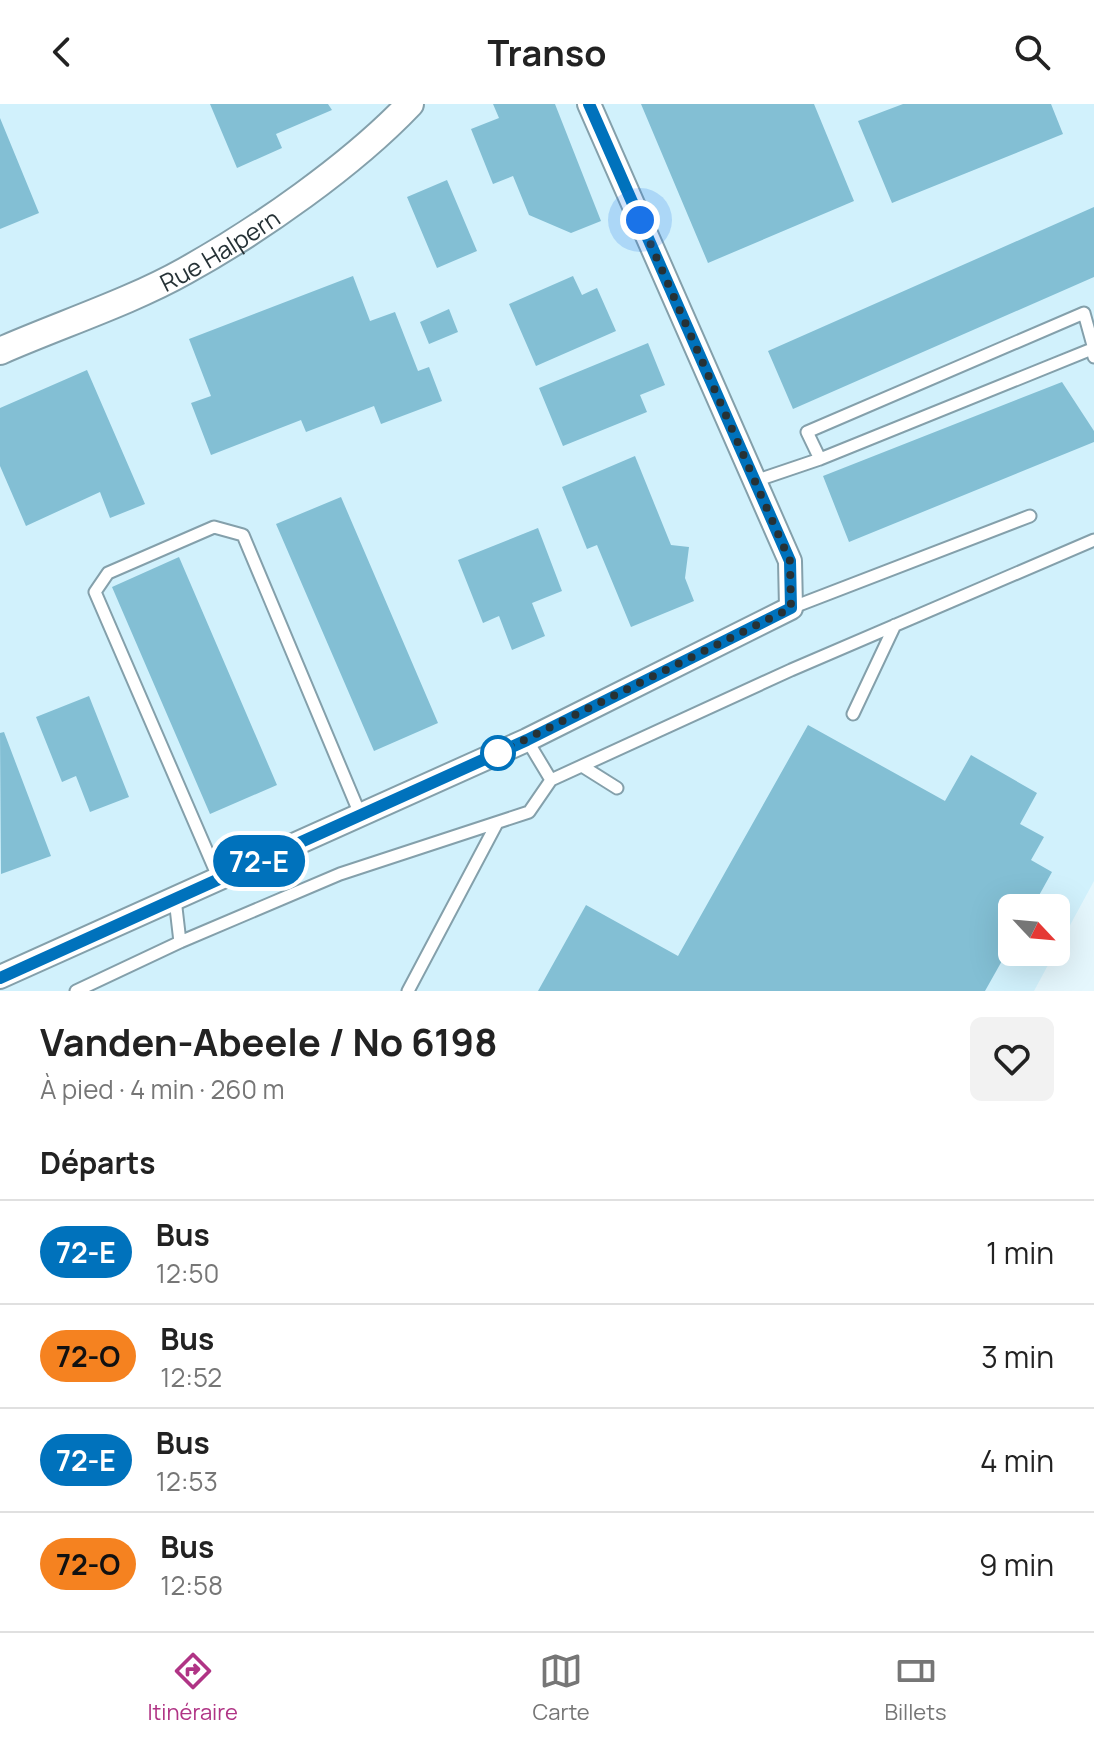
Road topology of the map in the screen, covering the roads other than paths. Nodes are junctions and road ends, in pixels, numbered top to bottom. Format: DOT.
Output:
graph roads {
  1 [pos="410,104"];
  2 [pos="589,104"];
  3 [pos="1089,312"];
  4 [pos="0,351"];
  5 [pos="1093,352"];
  6 [pos="820,459"];
  7 [pos="755,481"];
  8 [pos="1030,516"];
  9 [pos="1094,540"];
  10 [pos="791,608"];
  11 [pos="895,625"];
  12 [pos="853,714"];
  13 [pos="527,740"];
  14 [pos="582,766"];
  15 [pos="551,780"];
  16 [pos="617,788"];
  17 [pos="360,814"];
  18 [pos="496,825"];
  19 [pos="219,879"];
  20 [pos="175,899"];
  21 [pos="180,942"];
  22 [pos="0,977"];
  23 [pos="76,991"];
  24 [pos="408,991"];
  1 -- 4 [label="street, Rue Halpern"];
  2 -- 7 [label="street"];
  3 -- 5 [label="lane"];
  3 -- 6 [label="lane"];
  5 -- 6 [label="lane"];
  6 -- 7 [label="lane"];
  7 -- 10 [label="street"];
  8 -- 10 [label="lane"];
  9 -- 11 [label="lane"];
  10 -- 13 [label="street"];
  11 -- 12 [label="lane"];
  11 -- 14 [label="lane"];
  13 -- 15 [label="lane"];
  13 -- 17 [label="street"];
  14 -- 15 [label="lane"];
  14 -- 16 [label="lane"];
  15 -- 18 [label="lane"];
  17 -- 19 [label="street"];
  17 -- 19 [label="lane"];
  18 -- 21 [label="lane"];
  18 -- 24 [label="lane"];
  19 -- 20 [label="street"];
  20 -- 21 [label="lane"];
  20 -- 22 [label="street"];
  21 -- 23 [label="lane"];
}
